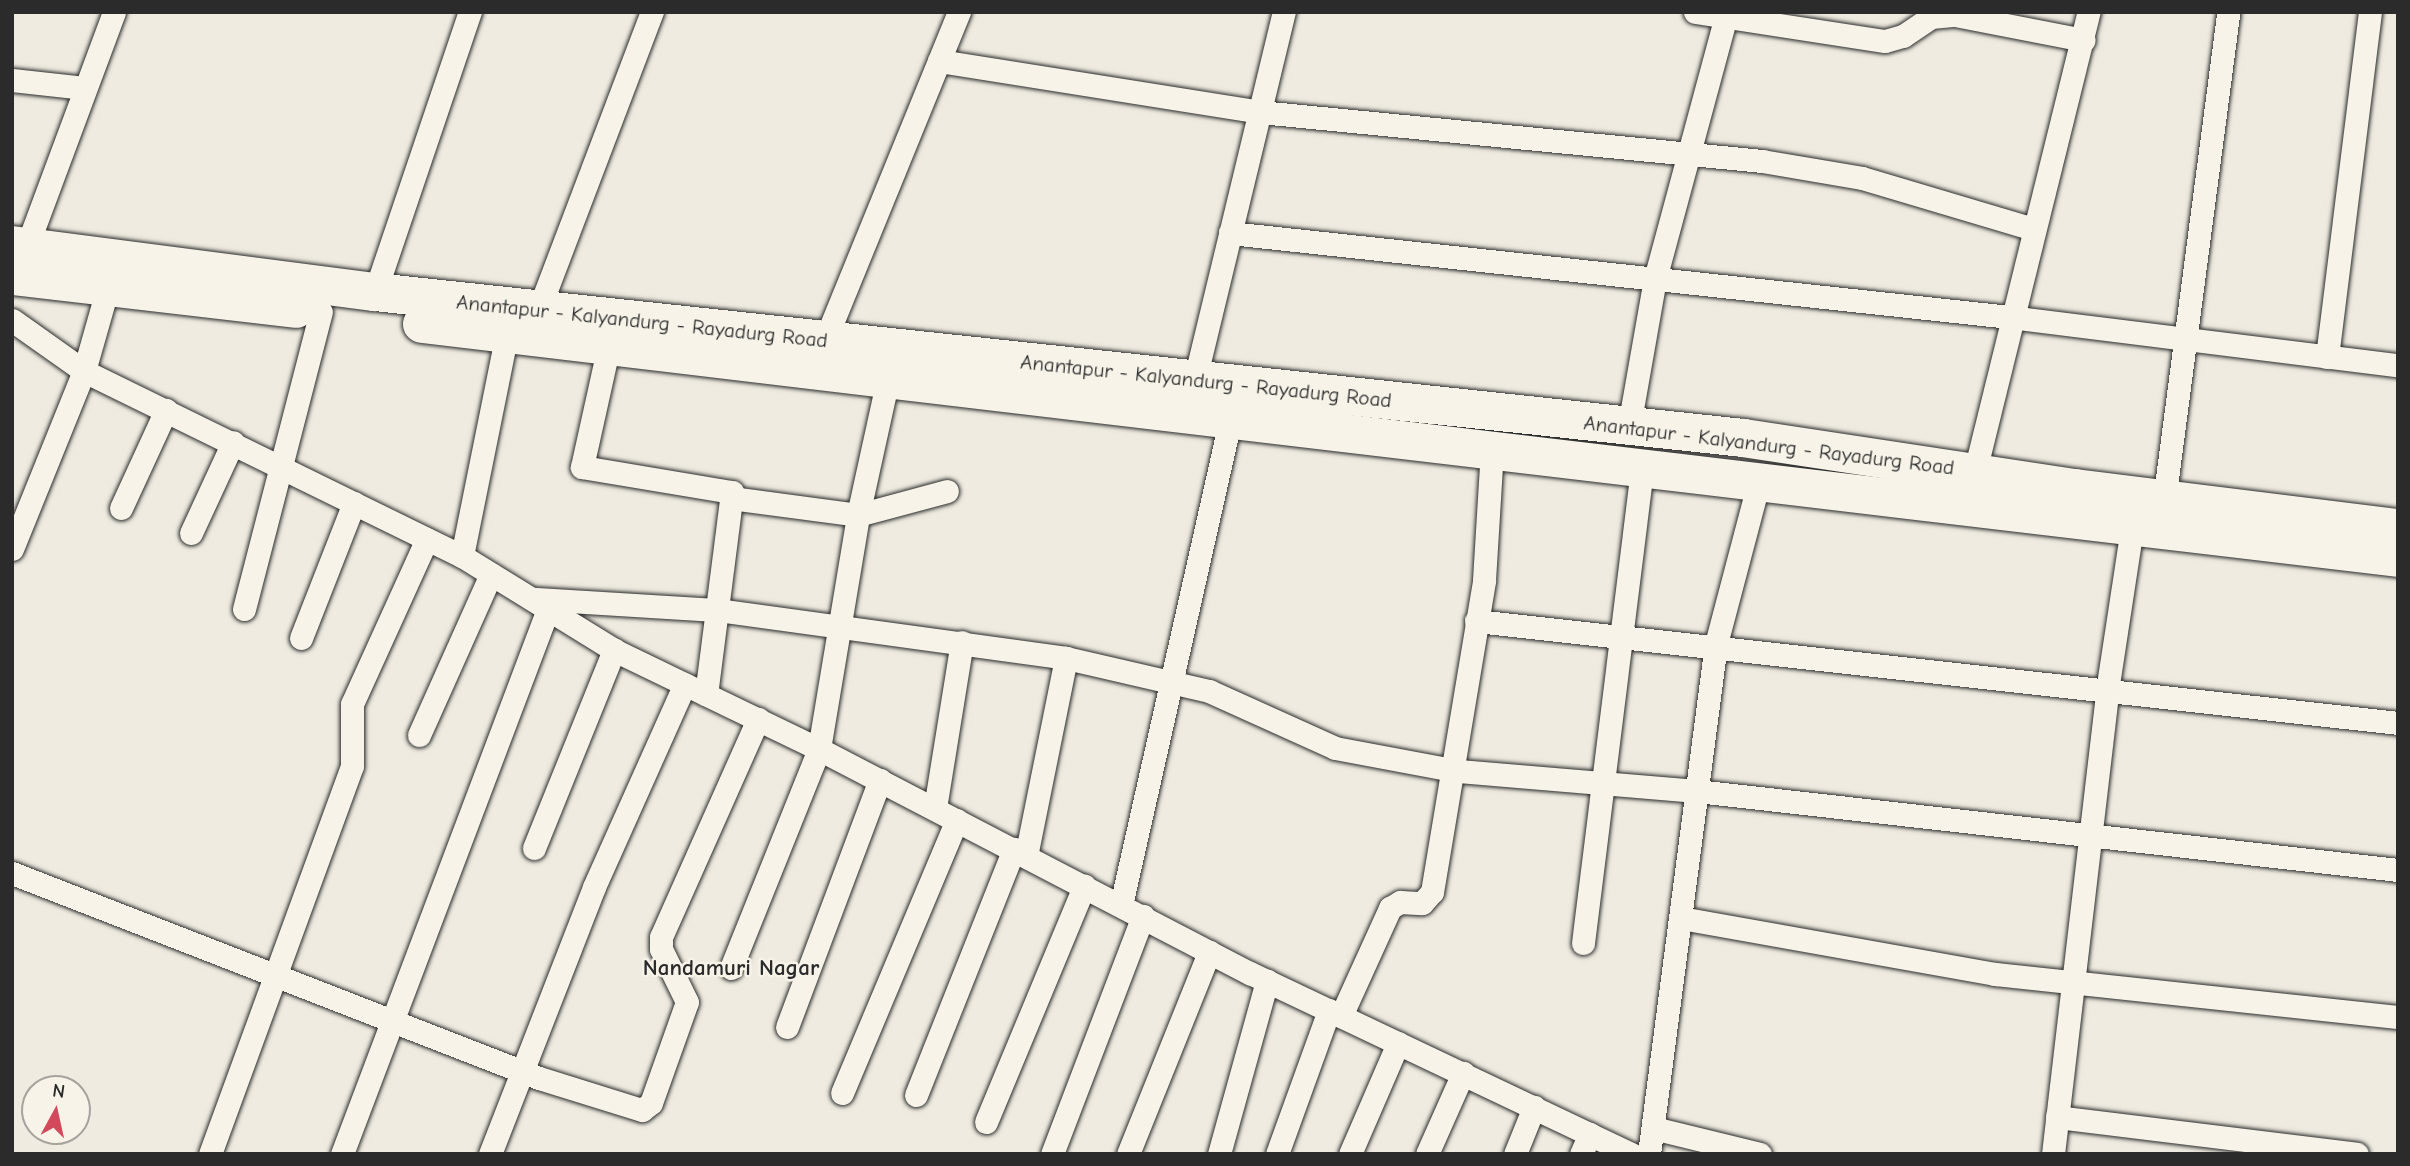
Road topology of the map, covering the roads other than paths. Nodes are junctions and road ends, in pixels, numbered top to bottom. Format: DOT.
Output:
graph roads {
  1 [pos="114,12"];
  2 [pos="470,12"];
  3 [pos="652,12"];
  4 [pos="959,12"];
  5 [pos="1284,12"];
  6 [pos="1695,12"];
  7 [pos="2089,12"];
  8 [pos="2228,12"];
  9 [pos="2370,12"];
  10 [pos="1726,14"];
  11 [pos="2084,40"];
  12 [pos="939,61"];
  13 [pos="12,80"];
  14 [pos="85,88"];
  15 [pos="1260,112"];
  16 [pos="1690,153"];
  17 [pos="2033,229"];
  18 [pos="1230,233"];
  19 [pos="17,256"];
  20 [pos="1655,279"];
  21 [pos="108,287"];
  22 [pos="375,292"];
  23 [pos="539,309"];
  24 [pos="321,312"];
  25 [pos="2010,317"];
  26 [pos="12,320"];
  27 [pos="507,334"];
  28 [pos="2184,339"];
  29 [pos="609,345"];
  30 [pos="820,355"];
  31 [pos="2327,356"];
  32 [pos="2398,365"];
  33 [pos="84,371"];
  34 [pos="888,379"];
  35 [pos="1195,379"];
  36 [pos="166,410"];
  37 [pos="1230,421"];
  38 [pos="1629,426"];
  39 [pos="233,442"];
  40 [pos="1492,449"];
  41 [pos="283,466"];
  42 [pos="1642,466"];
  43 [pos="1975,471"];
  44 [pos="1759,481"];
  45 [pos="947,491"];
  46 [pos="731,498"];
  47 [pos="2164,501"];
  48 [pos="354,503"];
  49 [pos="121,508"];
  50 [pos="858,515"];
  51 [pos="2132,527"];
  52 [pos="2398,528"];
  53 [pos="191,533"];
  54 [pos="427,539"];
  55 [pos="12,549"];
  56 [pos="462,555"];
  57 [pos="2398,558"];
  58 [pos="491,574"];
  59 [pos="541,604"];
  60 [pos="244,609"];
  61 [pos="717,610"];
  62 [pos="1476,621"];
  63 [pos="839,628"];
  64 [pos="1619,635"];
  65 [pos="301,638"];
  66 [pos="961,642"];
  67 [pos="1716,644"];
  68 [pos="614,650"];
  69 [pos="1066,658"];
  70 [pos="1169,682"];
  71 [pos="685,684"];
  72 [pos="2106,691"];
  73 [pos="706,694"];
  74 [pos="758,719"];
  75 [pos="2398,723"];
  76 [pos="419,736"];
  77 [pos="819,749"];
  78 [pos="1450,769"];
  79 [pos="880,780"];
  80 [pos="1601,783"];
  81 [pos="1697,791"];
  82 [pos="935,808"];
  83 [pos="957,820"];
  84 [pos="2088,835"];
  85 [pos="534,848"];
  86 [pos="1020,852"];
  87 [pos="2398,870"];
  88 [pos="12,873"];
  89 [pos="1084,886"];
  90 [pos="1121,905"];
  91 [pos="1143,916"];
  92 [pos="1681,918"];
  93 [pos="1583,943"];
  94 [pos="1209,951"];
  95 [pos="731,968"];
  96 [pos="275,975"];
  97 [pos="1267,981"];
  98 [pos="2071,983"];
  99 [pos="1335,1013"];
  100 [pos="2398,1017"];
  101 [pos="392,1020"];
  102 [pos="787,1027"];
  103 [pos="1398,1043"];
  104 [pos="522,1071"];
  105 [pos="1463,1073"];
  106 [pos="842,1093"];
  107 [pos="916,1096"];
  108 [pos="1534,1107"];
  109 [pos="2057,1117"];
  110 [pos="986,1122"];
  111 [pos="1653,1128"];
  112 [pos="1586,1144"];
  113 [pos="210,1154"];
  114 [pos="342,1154"];
  115 [pos="490,1154"];
  116 [pos="1052,1154"];
  117 [pos="1128,1154"];
  118 [pos="1219,1154"];
  119 [pos="1277,1154"];
  120 [pos="1350,1154"];
  121 [pos="1427,1154"];
  122 [pos="1515,1154"];
  123 [pos="1632,1154"];
  124 [pos="1649,1154"];
  125 [pos="1760,1154"];
  126 [pos="2053,1154"];
  127 [pos="2357,1154"];
  1 -- 14 [label="street"];
  2 -- 22 [label="street"];
  3 -- 23 [label="street"];
  4 -- 12 [label="street"];
  5 -- 15 [label="street"];
  6 -- 10 [label="street"];
  7 -- 11 [label="street"];
  8 -- 28 [label="street"];
  9 -- 31 [label="street"];
  10 -- 11 [label="street"];
  10 -- 16 [label="street"];
  11 -- 17 [label="street"];
  12 -- 15 [label="street"];
  12 -- 30 [label="street"];
  13 -- 14 [label="street"];
  14 -- 19 [label="street"];
  15 -- 16 [label="street"];
  15 -- 18 [label="street"];
  16 -- 17 [label="street"];
  16 -- 20 [label="street"];
  17 -- 25 [label="street"];
  18 -- 20 [label="street"];
  18 -- 35 [label="street"];
  19 -- 21 [label="highway, Anantapur - Kalyandurg - Rayadurg Road"];
  19 -- 22 [label="highway, Anantapur - Kalyandurg - Rayadurg Road"];
  20 -- 25 [label="street"];
  20 -- 38 [label="street"];
  21 -- 24 [label="highway, Anantapur - Kalyandurg - Rayadurg Road"];
  21 -- 33 [label="street"];
  22 -- 23 [label="highway, Anantapur - Kalyandurg - Rayadurg Road"];
  23 -- 30 [label="highway, Anantapur - Kalyandurg - Rayadurg Road"];
  24 -- 27 [label="highway, Anantapur - Kalyandurg - Rayadurg Road"];
  24 -- 41 [label="street"];
  25 -- 28 [label="street"];
  25 -- 43 [label="street"];
  26 -- 33 [label="street"];
  27 -- 29 [label="highway, Anantapur - Kalyandurg - Rayadurg Road"];
  27 -- 56 [label="street"];
  28 -- 31 [label="street"];
  28 -- 47 [label="street"];
  29 -- 30 [label="highway, Anantapur - Kalyandurg - Rayadurg Road"];
  29 -- 46 [label="street"];
  30 -- 34 [label="highway, Anantapur - Kalyandurg - Rayadurg Road"];
  30 -- 35 [label="highway, Anantapur - Kalyandurg - Rayadurg Road"];
  31 -- 32 [label="street"];
  33 -- 36 [label="street"];
  33 -- 55 [label="street"];
  34 -- 37 [label="highway, Anantapur - Kalyandurg - Rayadurg Road"];
  34 -- 50 [label="street"];
  35 -- 38 [label="highway, Anantapur - Kalyandurg - Rayadurg Road"];
  36 -- 39 [label="street"];
  36 -- 49 [label="street"];
  37 -- 40 [label="highway, Anantapur - Kalyandurg - Rayadurg Road"];
  37 -- 70 [label="street"];
  38 -- 43 [label="highway, Anantapur - Kalyandurg - Rayadurg Road"];
  39 -- 41 [label="street"];
  39 -- 53 [label="street"];
  40 -- 42 [label="highway, Anantapur - Kalyandurg - Rayadurg Road"];
  40 -- 62 [label="street"];
  41 -- 48 [label="street"];
  41 -- 60 [label="street"];
  42 -- 44 [label="highway, Anantapur - Kalyandurg - Rayadurg Road"];
  42 -- 64 [label="street"];
  43 -- 47 [label="highway, Anantapur - Kalyandurg - Rayadurg Road"];
  44 -- 51 [label="highway, Anantapur - Kalyandurg - Rayadurg Road"];
  44 -- 67 [label="street"];
  45 -- 50 [label="street"];
  46 -- 50 [label="street"];
  46 -- 61 [label="street"];
  47 -- 52 [label="highway, Anantapur - Kalyandurg - Rayadurg Road"];
  48 -- 54 [label="street"];
  48 -- 65 [label="street"];
  50 -- 63 [label="street"];
  51 -- 57 [label="highway, Anantapur - Kalyandurg - Rayadurg Road"];
  51 -- 72 [label="street"];
  54 -- 56 [label="street"];
  54 -- 96 [label="street"];
  56 -- 58 [label="street"];
  58 -- 59 [label="street"];
  58 -- 76 [label="street"];
  59 -- 61 [label="street"];
  59 -- 68 [label="street"];
  59 -- 101 [label="street"];
  61 -- 63 [label="street"];
  61 -- 73 [label="street"];
  62 -- 64 [label="street"];
  62 -- 78 [label="street"];
  63 -- 66 [label="street"];
  63 -- 77 [label="street"];
  64 -- 67 [label="street"];
  64 -- 80 [label="street"];
  66 -- 69 [label="street"];
  66 -- 82 [label="street"];
  67 -- 72 [label="street"];
  67 -- 81 [label="street"];
  68 -- 71 [label="street"];
  68 -- 85 [label="street"];
  69 -- 70 [label="street"];
  69 -- 86 [label="street"];
  70 -- 78 [label="street"];
  70 -- 90 [label="street"];
  71 -- 73 [label="street"];
  71 -- 104 [label="street"];
  72 -- 75 [label="street"];
  72 -- 84 [label="street"];
  73 -- 74 [label="street"];
  74 -- 77 [label="street"];
  74 -- 104 [label="street"];
  77 -- 79 [label="street"];
  77 -- 95 [label="street"];
  78 -- 80 [label="street"];
  78 -- 99 [label="street"];
  79 -- 82 [label="street"];
  79 -- 102 [label="street"];
  80 -- 81 [label="street"];
  80 -- 93 [label="street"];
  81 -- 84 [label="street"];
  81 -- 92 [label="street"];
  82 -- 83 [label="street"];
  83 -- 86 [label="street"];
  83 -- 106 [label="street"];
  84 -- 87 [label="street"];
  84 -- 98 [label="street"];
  86 -- 89 [label="street"];
  86 -- 107 [label="street"];
  88 -- 96 [label="street"];
  89 -- 90 [label="street"];
  89 -- 110 [label="street"];
  90 -- 91 [label="street"];
  91 -- 94 [label="street"];
  91 -- 116 [label="street"];
  92 -- 98 [label="street"];
  92 -- 111 [label="street"];
  94 -- 97 [label="street"];
  94 -- 117 [label="street"];
  96 -- 101 [label="street"];
  96 -- 113 [label="street"];
  97 -- 99 [label="street"];
  97 -- 118 [label="street"];
  98 -- 100 [label="street"];
  98 -- 109 [label="street"];
  99 -- 103 [label="street"];
  99 -- 119 [label="street"];
  101 -- 104 [label="street"];
  101 -- 114 [label="street"];
  103 -- 105 [label="street"];
  103 -- 120 [label="street"];
  104 -- 115 [label="street"];
  105 -- 108 [label="street"];
  105 -- 121 [label="street"];
  108 -- 112 [label="street"];
  108 -- 122 [label="street"];
  109 -- 126 [label="street"];
  109 -- 127 [label="street"];
  111 -- 124 [label="street"];
  111 -- 125 [label="street"];
  112 -- 123 [label="street"];
}
